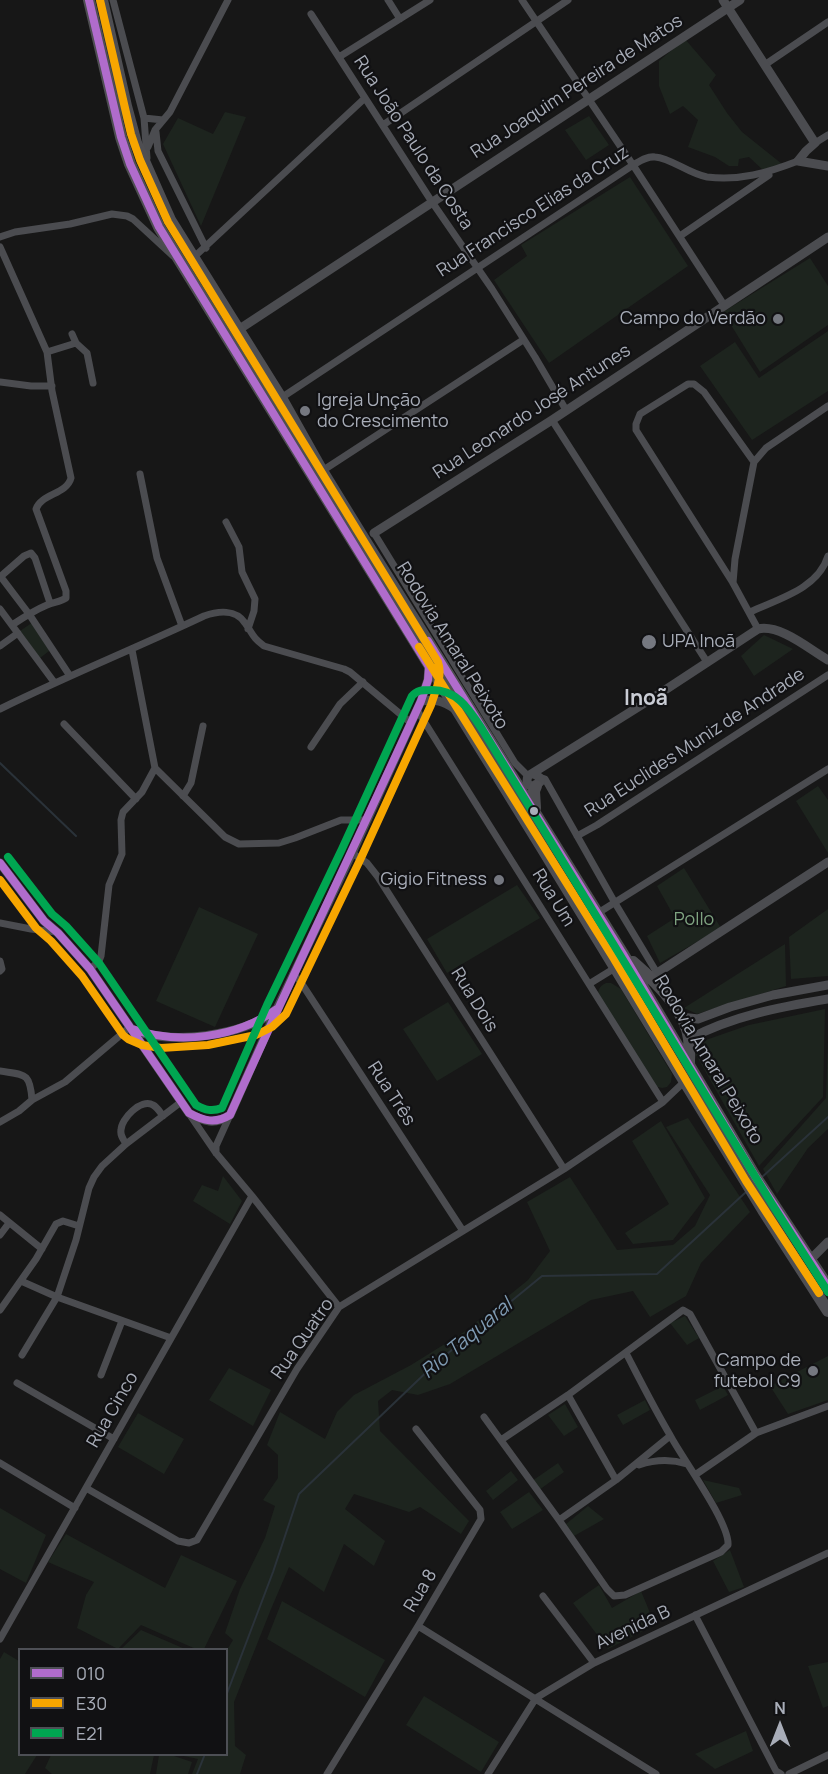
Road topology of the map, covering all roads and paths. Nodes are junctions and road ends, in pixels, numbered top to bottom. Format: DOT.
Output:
graph roads {
  1 [pos="89,0"];
  2 [pos="102,0"];
  3 [pos="113,0"];
  4 [pos="228,0"];
  5 [pos="388,0"];
  6 [pos="430,0"];
  7 [pos="522,0"];
  8 [pos="568,0"];
  9 [pos="741,0"];
  10 [pos="726,4"];
  11 [pos="310,14"];
  12 [pos="400,19"];
  13 [pos="536,21"];
  14 [pos="828,22"];
  15 [pos="339,57"];
  16 [pos="765,64"];
  17 [pos="364,98"];
  18 [pos="589,100"];
  19 [pos="144,118"];
  20 [pos="163,120"];
  21 [pos="383,125"];
  22 [pos="155,130"];
  23 [pos="828,135"];
  24 [pos="815,143"];
  25 [pos="146,151"];
  26 [pos="798,161"];
  27 [pos="633,165"];
  28 [pos="828,165"];
  29 [pos="775,171"];
  30 [pos="152,181"];
  31 [pos="432,202"];
  32 [pos="680,236"];
  33 [pos="0,237"];
  34 [pos="828,237"];
  35 [pos="0,247"];
  36 [pos="206,248"];
  37 [pos="187,261"];
  38 [pos="476,267"];
  39 [pos="724,305"];
  40 [pos="238,330"];
  41 [pos="72,334"];
  42 [pos="523,340"];
  43 [pos="76,343"];
  44 [pos="46,352"];
  45 [pos="0,382"];
  46 [pos="93,383"];
  47 [pos="52,386"];
  48 [pos="281,398"];
  49 [pos="828,406"];
  50 [pos="566,410"];
  51 [pos="552,420"];
  52 [pos="754,462"];
  53 [pos="322,471"];
  54 [pos="140,474"];
  55 [pos="226,522"];
  56 [pos="374,533"];
  57 [pos="828,556"];
  58 [pos="735,559"];
  59 [pos="718,560"];
  60 [pos="0,577"];
  61 [pos="733,583"];
  62 [pos="50,603"];
  63 [pos="0,609"];
  64 [pos="750,612"];
  65 [pos="29,614"];
  66 [pos="12,625"];
  67 [pos="182,626"];
  68 [pos="248,629"];
  69 [pos="758,629"];
  70 [pos="18,633"];
  71 [pos="0,646"];
  72 [pos="132,650"];
  73 [pos="828,660"];
  74 [pos="707,662"];
  75 [pos="429,667"];
  76 [pos="828,675"];
  77 [pos="70,676"];
  78 [pos="54,682"];
  79 [pos="363,682"];
  80 [pos="419,706"];
  81 [pos="0,709"];
  82 [pos="457,710"];
  83 [pos="411,723"];
  84 [pos="64,724"];
  85 [pos="203,726"];
  86 [pos="311,747"];
  87 [pos="506,767"];
  88 [pos="155,768"];
  89 [pos="828,769"];
  90 [pos="534,780"];
  91 [pos="183,796"];
  92 [pos="136,800"];
  93 [pos="535,812"];
  94 [pos="367,820"];
  95 [pos="577,836"];
  96 [pos="352,853"];
  97 [pos="828,862"];
  98 [pos="0,863"];
  99 [pos="615,903"];
  100 [pos="598,913"];
  101 [pos="0,923"];
  102 [pos="58,933"];
  103 [pos="623,954"];
  104 [pos="0,961"];
  105 [pos="615,968"];
  106 [pos="90,969"];
  107 [pos="0,971"];
  108 [pos="293,974"];
  109 [pos="654,975"];
  110 [pos="590,984"];
  111 [pos="828,986"];
  112 [pos="828,999"];
  113 [pos="277,1009"];
  114 [pos="681,1017"];
  115 [pos="698,1019"];
  116 [pos="262,1021"];
  117 [pos="131,1028"];
  118 [pos="269,1030"];
  119 [pos="704,1031"];
  120 [pos="156,1037"];
  121 [pos="689,1039"];
  122 [pos="146,1050"];
  123 [pos="690,1065"];
  124 [pos="0,1071"];
  125 [pos="685,1081"];
  126 [pos="32,1100"];
  127 [pos="181,1102"];
  128 [pos="663,1102"];
  129 [pos="189,1113"];
  130 [pos="230,1115"];
  131 [pos="164,1116"];
  132 [pos="0,1122"];
  133 [pos="126,1144"];
  134 [pos="216,1153"];
  135 [pos="564,1169"];
  136 [pos="751,1179"];
  137 [pos="252,1196"];
  138 [pos="767,1207"];
  139 [pos="0,1215"];
  140 [pos="9,1223"];
  141 [pos="79,1226"];
  142 [pos="463,1231"];
  143 [pos="0,1235"];
  144 [pos="828,1242"];
  145 [pos="42,1249"];
  146 [pos="810,1260"];
  147 [pos="21,1281"];
  148 [pos="828,1287"];
  149 [pos="57,1297"];
  150 [pos="339,1307"];
  151 [pos="0,1310"];
  152 [pos="828,1311"];
  153 [pos="122,1321"];
  154 [pos="171,1338"];
  155 [pos="626,1353"];
  156 [pos="22,1355"];
  157 [pos="101,1375"];
  158 [pos="17,1383"];
  159 [pos="568,1395"];
  160 [pos="828,1406"];
  161 [pos="484,1417"];
  162 [pos="416,1429"];
  163 [pos="756,1433"];
  164 [pos="670,1437"];
  165 [pos="114,1439"];
  166 [pos="501,1440"];
  167 [pos="0,1463"];
  168 [pos="687,1464"];
  169 [pos="633,1466"];
  170 [pos="695,1475"];
  171 [pos="615,1480"];
  172 [pos="86,1488"];
  173 [pos="75,1508"];
  174 [pos="559,1520"];
  175 [pos="828,1553"];
  176 [pos="543,1596"];
  177 [pos="695,1615"];
  178 [pos="418,1626"];
  179 [pos="0,1639"];
  180 [pos="594,1663"];
  181 [pos="536,1698"];
  182 [pos="828,1755"];
  183 [pos="327,1774"];
  184 [pos="488,1774"];
  185 [pos="656,1774"];
  186 [pos="782,1774"];
  187 [pos="789,1774"];
  1 -- 37 [label="highway, Rodovia Amaral Peixoto"];
  2 -- 30 [label="highway, Rodovia Amaral Peixoto"];
  3 -- 19 [label="street"];
  4 -- 20 [label="street"];
  5 -- 12 [label="street"];
  6 -- 12 [label="street"];
  7 -- 13 [label="street"];
  8 -- 13 [label="street"];
  9 -- 10 [label="street, Rua Joaquim Pereira de Matos"];
  10 -- 16 [label="street"];
  10 -- 18 [label="street, Rua Joaquim Pereira de Matos"];
  11 -- 15 [label="street, Rua João Paulo da Costa"];
  12 -- 15 [label="street"];
  13 -- 18 [label="street"];
  13 -- 21 [label="street"];
  14 -- 16 [label="street"];
  15 -- 17 [label="street, Rua João Paulo da Costa"];
  16 -- 24 [label="street"];
  17 -- 21 [label="street, Rua João Paulo da Costa"];
  17 -- 36 [label="street"];
  18 -- 27 [label="street"];
  18 -- 31 [label="street, Rua Joaquim Pereira de Matos"];
  19 -- 20 [label="street"];
  19 -- 25 [label="street"];
  20 -- 22 [label="street"];
  21 -- 31 [label="street, Rua João Paulo da Costa"];
  22 -- 25 [label="street"];
  22 -- 36 [label="street"];
  23 -- 24 [label="street"];
  24 -- 26 [label="street"];
  25 -- 30 [label="street"];
  26 -- 28 [label="street"];
  26 -- 29 [label="street, Rua Francisco Elias da Cruz"];
  27 -- 29 [label="street, Rua Francisco Elias da Cruz"];
  27 -- 32 [label="street"];
  27 -- 38 [label="street, Rua Francisco Elias da Cruz"];
  29 -- 32 [label="street"];
  30 -- 37 [label="highway, Rodovia Amaral Peixoto"];
  31 -- 38 [label="street, Rua João Paulo da Costa"];
  31 -- 40 [label="street, Rua Joaquim Pereira de Matos"];
  32 -- 39 [label="street"];
  33 -- 37 [label="street"];
  34 -- 39 [label="street, Rua Leonardo José Antunes"];
  35 -- 44 [label="street"];
  36 -- 37 [label="street"];
  37 -- 40 [label="highway, Rodovia Amaral Peixoto"];
  37 -- 75 [label="highway, Rodovia Amaral Peixoto"];
  38 -- 42 [label="street, Rua João Paulo da Costa"];
  38 -- 48 [label="street, Rua Francisco Elias da Cruz"];
  39 -- 50 [label="street, Rua Leonardo José Antunes"];
  40 -- 48 [label="highway, Rodovia Amaral Peixoto"];
  41 -- 43 [label="street"];
  42 -- 50 [label="street, Rua João Paulo da Costa"];
  42 -- 53 [label="street"];
  43 -- 44 [label="street"];
  43 -- 46 [label="street"];
  44 -- 47 [label="street"];
  45 -- 47 [label="street"];
  47 -- 62 [label="street"];
  48 -- 53 [label="highway, Rodovia Amaral Peixoto"];
  49 -- 52 [label="street"];
  50 -- 51 [label="street, Rua Leonardo José Antunes"];
  51 -- 56 [label="street, Rua Leonardo José Antunes"];
  51 -- 74 [label="street"];
  52 -- 58 [label="street"];
  52 -- 59 [label="street"];
  53 -- 87 [label="highway, Rodovia Amaral Peixoto"];
  54 -- 67 [label="street"];
  55 -- 68 [label="street"];
  56 -- 90 [label="street"];
  57 -- 64 [label="street"];
  58 -- 59 [label="street"];
  58 -- 61 [label="street"];
  59 -- 61 [label="street"];
  60 -- 62 [label="street"];
  60 -- 65 [label="street"];
  61 -- 64 [label="street"];
  62 -- 65 [label="street"];
  63 -- 66 [label="street"];
  64 -- 69 [label="street"];
  65 -- 66 [label="street"];
  65 -- 77 [label="street"];
  66 -- 70 [label="street"];
  67 -- 68 [label="street"];
  67 -- 72 [label="street"];
  68 -- 79 [label="street"];
  69 -- 73 [label="street"];
  69 -- 74 [label="street"];
  70 -- 71 [label="street"];
  70 -- 78 [label="street"];
  72 -- 77 [label="street"];
  72 -- 88 [label="street"];
  74 -- 90 [label="street"];
  75 -- 80 [label="street"];
  75 -- 82 [label="highway, Rodovia Amaral Peixoto"];
  76 -- 95 [label="street, Rua Euclides Muniz de Andrade"];
  77 -- 78 [label="street"];
  78 -- 81 [label="street"];
  79 -- 83 [label="street"];
  79 -- 86 [label="street"];
  80 -- 82 [label="street"];
  80 -- 83 [label="street"];
  80 -- 110 [label="street, Rua Um"];
  82 -- 105 [label="highway, Rodovia Amaral Peixoto"];
  83 -- 94 [label="street"];
  84 -- 92 [label="street"];
  85 -- 91 [label="street"];
  87 -- 90 [label="highway"];
  87 -- 93 [label="highway, Rodovia Amaral Peixoto"];
  88 -- 91 [label="street"];
  88 -- 92 [label="street"];
  89 -- 99 [label="street"];
  90 -- 93 [label="highway"];
  90 -- 95 [label="street"];
  91 -- 94 [label="street"];
  92 -- 106 [label="street"];
  93 -- 100 [label="highway, Rodovia Amaral Peixoto"];
  94 -- 96 [label="street"];
  95 -- 99 [label="street"];
  96 -- 108 [label="street"];
  96 -- 135 [label="street, Rua Dois"];
  97 -- 109 [label="street"];
  98 -- 102 [label="street"];
  99 -- 100 [label="street"];
  99 -- 109 [label="street"];
  100 -- 103 [label="highway, Rodovia Amaral Peixoto"];
  101 -- 102 [label="street"];
  102 -- 106 [label="street"];
  103 -- 109 [label="highway"];
  103 -- 123 [label="highway, Rodovia Amaral Peixoto"];
  104 -- 107 [label="street"];
  105 -- 110 [label="street"];
  105 -- 125 [label="highway, Rodovia Amaral Peixoto"];
  106 -- 117 [label="street"];
  108 -- 113 [label="street"];
  108 -- 142 [label="street, Rua Três"];
  109 -- 114 [label="highway"];
  110 -- 128 [label="street, Rua Um"];
  111 -- 115 [label="street"];
  112 -- 119 [label="street"];
  113 -- 116 [label="street"];
  113 -- 118 [label="street"];
  114 -- 115 [label="street"];
  114 -- 121 [label="highway"];
  115 -- 119 [label="street"];
  116 -- 118 [label="street"];
  116 -- 120 [label="street"];
  117 -- 120 [label="street"];
  117 -- 122 [label="street"];
  117 -- 126 [label="street"];
  118 -- 130 [label="street"];
  119 -- 121 [label="street"];
  120 -- 122 [label="street"];
  121 -- 123 [label="highway"];
  122 -- 127 [label="street"];
  123 -- 136 [label="highway, Rodovia Amaral Peixoto"];
  124 -- 126 [label="street"];
  125 -- 128 [label="street, Rua Quatro"];
  125 -- 136 [label="highway, Rodovia Amaral Peixoto"];
  126 -- 132 [label="street"];
  127 -- 129 [label="street"];
  127 -- 131 [label="street"];
  128 -- 135 [label="street, Rua Quatro"];
  129 -- 130 [label="street"];
  129 -- 134 [label="street"];
  130 -- 134 [label="street"];
  131 -- 133 [label="street"];
  131 -- 133 [label="street"];
  133 -- 141 [label="street"];
  134 -- 137 [label="street"];
  135 -- 142 [label="street, Rua Quatro"];
  136 -- 138 [label="highway, Rodovia Amaral Peixoto"];
  137 -- 150 [label="street"];
  137 -- 154 [label="street, Rua Cinco"];
  138 -- 146 [label="highway, Rodovia Amaral Peixoto"];
  138 -- 152 [label="highway, Rodovia Amaral Peixoto"];
  139 -- 140 [label="street"];
  140 -- 143 [label="street"];
  140 -- 145 [label="street"];
  141 -- 145 [label="street"];
  141 -- 149 [label="street"];
  142 -- 150 [label="street, Rua Quatro"];
  144 -- 146 [label="street"];
  145 -- 147 [label="street"];
  146 -- 148 [label="highway, Rodovia Amaral Peixoto"];
  147 -- 149 [label="street"];
  147 -- 151 [label="street"];
  149 -- 153 [label="street"];
  149 -- 156 [label="street"];
  150 -- 172 [label="street, Rua Quatro"];
  153 -- 154 [label="street"];
  153 -- 157 [label="street"];
  154 -- 165 [label="street, Rua Cinco"];
  155 -- 159 [label="street"];
  155 -- 163 [label="street"];
  155 -- 164 [label="street"];
  158 -- 165 [label="street"];
  159 -- 166 [label="street"];
  159 -- 171 [label="street"];
  160 -- 163 [label="street"];
  161 -- 166 [label="street"];
  162 -- 178 [label="street, Rua 8"];
  163 -- 170 [label="street"];
  164 -- 168 [label="street"];
  164 -- 169 [label="street"];
  165 -- 172 [label="street, Rua Cinco"];
  166 -- 174 [label="street"];
  167 -- 173 [label="street"];
  168 -- 169 [label="street"];
  168 -- 170 [label="street"];
  169 -- 171 [label="street"];
  170 -- 174 [label="street"];
  171 -- 174 [label="street"];
  172 -- 173 [label="street, Rua Cinco"];
  173 -- 179 [label="street, Rua Cinco"];
  175 -- 177 [label="street, Avenida B"];
  176 -- 180 [label="street"];
  177 -- 180 [label="street, Avenida B"];
  177 -- 186 [label="street"];
  178 -- 181 [label="street"];
  178 -- 183 [label="street, Rua 8"];
  180 -- 181 [label="street, Avenida B"];
  181 -- 184 [label="street, Avenida B"];
  181 -- 185 [label="street"];
  182 -- 187 [label="street"];
}
